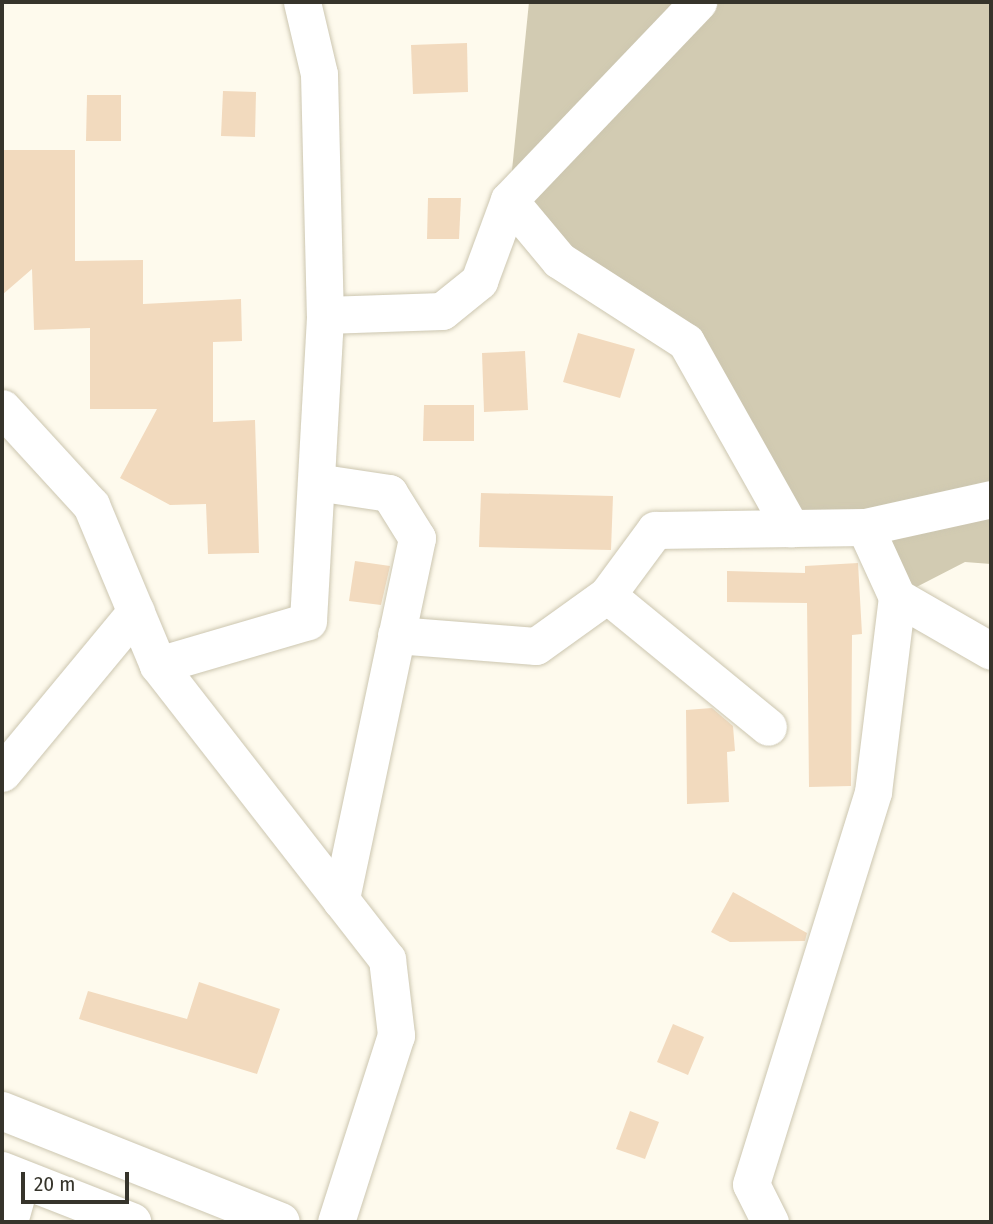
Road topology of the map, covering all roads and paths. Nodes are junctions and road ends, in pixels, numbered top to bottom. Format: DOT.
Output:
graph roads {
  1 [pos="302,2"];
  2 [pos="698,2"];
  3 [pos="509,200"];
  4 [pos="325,315"];
  5 [pos="2,408"];
  6 [pos="316,482"];
  7 [pos="991,499"];
  8 [pos="865,527"];
  9 [pos="791,528"];
  10 [pos="607,595"];
  11 [pos="897,597"];
  12 [pos="136,611"];
  13 [pos="396,635"];
  14 [pos="991,652"];
  15 [pos="158,665"];
  16 [pos="768,727"];
  17 [pos="2,773"];
  18 [pos="341,900"];
  19 [pos="2,1111"];
  20 [pos="12,1175"];
  21 [pos="9,1222"];
  22 [pos="132,1222"];
  23 [pos="281,1222"];
  24 [pos="336,1222"];
  25 [pos="770,1222"];
  1 -- 4 [label="street"];
  2 -- 3 [label="street"];
  3 -- 4 [label="street"];
  3 -- 9 [label="street"];
  4 -- 6 [label="street"];
  5 -- 12 [label="street"];
  6 -- 13 [label="street"];
  6 -- 15 [label="street"];
  7 -- 8 [label="street"];
  8 -- 9 [label="street"];
  8 -- 11 [label="street"];
  9 -- 10 [label="street"];
  10 -- 13 [label="street"];
  10 -- 16 [label="street"];
  11 -- 14 [label="street"];
  11 -- 25 [label="street"];
  12 -- 15 [label="street"];
  12 -- 17 [label="street"];
  13 -- 18 [label="street"];
  15 -- 18 [label="street"];
  18 -- 24 [label="street"];
  19 -- 23 [label="main road"];
  20 -- 21 [label="street"];
  20 -- 22 [label="main road"];
}
